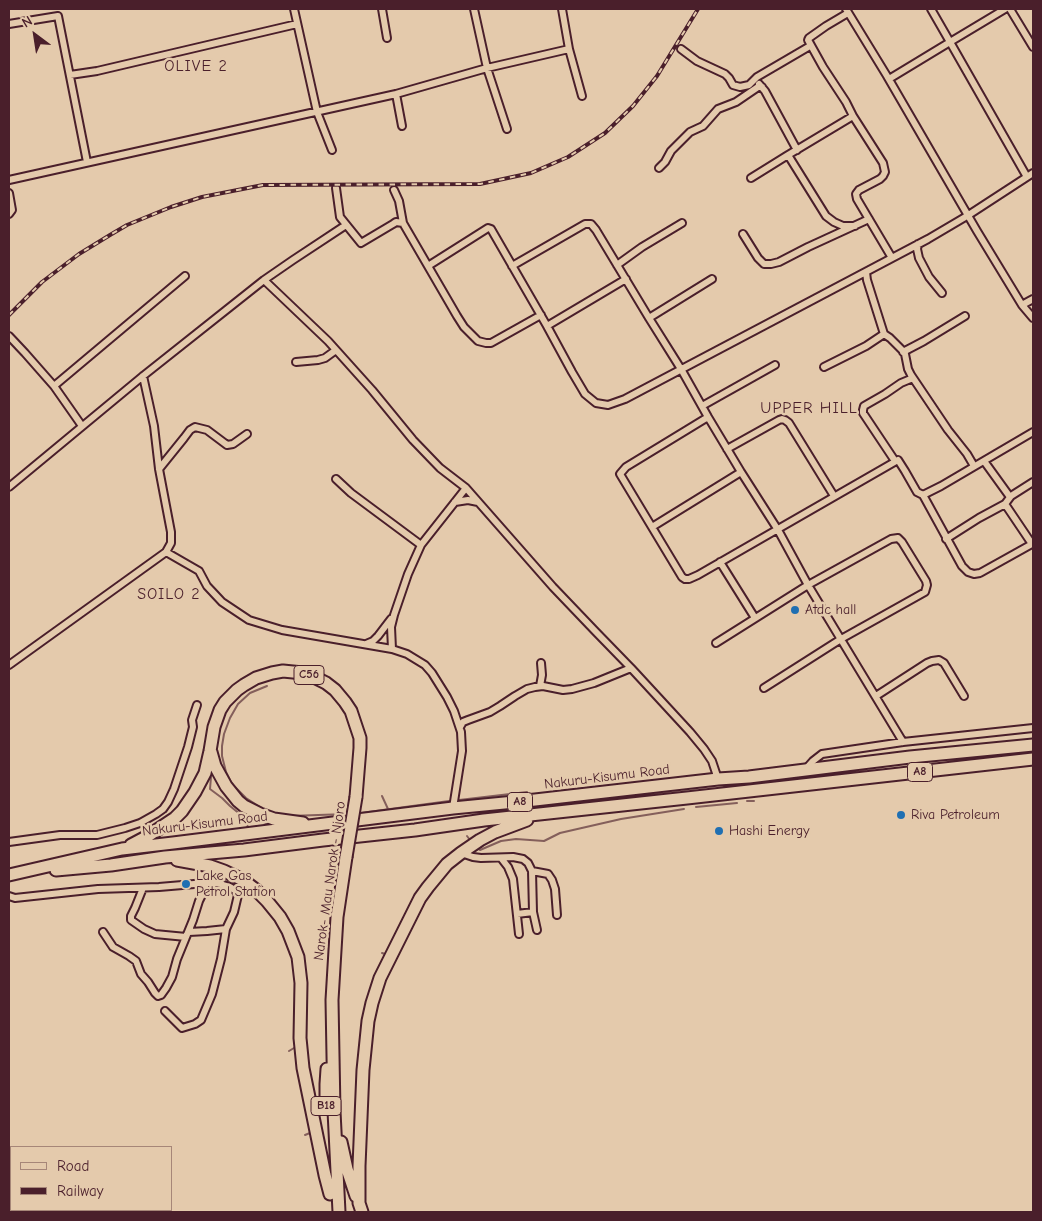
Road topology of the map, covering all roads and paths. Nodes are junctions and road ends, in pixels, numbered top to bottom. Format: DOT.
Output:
graph roads {
  1 [pos="294,9"];
  2 [pos="382,9"];
  3 [pos="474,9"];
  4 [pos="562,9"];
  5 [pos="931,9"];
  6 [pos="1005,9"];
  7 [pos="1010,9"];
  8 [pos="847,11"];
  9 [pos="57,12"];
  10 [pos="9,24"];
  11 [pos="297,24"];
  12 [pos="387,38"];
  13 [pos="950,42"];
  14 [pos="810,46"];
  15 [pos="1033,48"];
  16 [pos="570,49"];
  17 [pos="682,49"];
  18 [pos="487,68"];
  19 [pos="70,75"];
  20 [pos="889,79"];
  21 [pos="753,82"];
  22 [pos="762,87"];
  23 [pos="396,94"];
  24 [pos="582,96"];
  25 [pos="317,112"];
  26 [pos="853,116"];
  27 [pos="402,126"];
  28 [pos="507,129"];
  29 [pos="332,150"];
  30 [pos="797,150"];
  31 [pos="788,155"];
  32 [pos="87,162"];
  33 [pos="659,168"];
  34 [pos="1030,175"];
  35 [pos="751,178"];
  36 [pos="9,180"];
  37 [pos="336,188"];
  38 [pos="394,190"];
  39 [pos="9,192"];
  40 [pos="9,214"];
  41 [pos="967,216"];
  42 [pos="869,219"];
  43 [pos="403,223"];
  44 [pos="682,223"];
  45 [pos="346,225"];
  46 [pos="855,226"];
  47 [pos="743,234"];
  48 [pos="918,244"];
  49 [pos="892,258"];
  50 [pos="617,265"];
  51 [pos="428,266"];
  52 [pos="512,266"];
  53 [pos="866,272"];
  54 [pos="185,276"];
  55 [pos="626,279"];
  56 [pos="712,279"];
  57 [pos="264,280"];
  58 [pos="942,293"];
  59 [pos="1033,299"];
  60 [pos="1022,305"];
  61 [pos="541,315"];
  62 [pos="965,316"];
  63 [pos="649,318"];
  64 [pos="1033,318"];
  65 [pos="547,326"];
  66 [pos="884,334"];
  67 [pos="9,336"];
  68 [pos="336,350"];
  69 [pos="904,352"];
  70 [pos="296,362"];
  71 [pos="775,365"];
  72 [pos="824,367"];
  73 [pos="681,369"];
  74 [pos="143,376"];
  75 [pos="913,378"];
  76 [pos="54,386"];
  77 [pos="702,406"];
  78 [pos="708,417"];
  79 [pos="82,426"];
  80 [pos="1033,432"];
  81 [pos="247,434"];
  82 [pos="727,449"];
  83 [pos="895,461"];
  84 [pos="984,461"];
  85 [pos="974,466"];
  86 [pos="159,469"];
  87 [pos="741,472"];
  88 [pos="336,479"];
  89 [pos="1033,482"];
  90 [pos="9,487"];
  91 [pos="466,488"];
  92 [pos="834,496"];
  93 [pos="923,496"];
  94 [pos="1010,497"];
  95 [pos="455,502"];
  96 [pos="479,503"];
  97 [pos="1005,504"];
  98 [pos="652,527"];
  99 [pos="778,530"];
  100 [pos="946,539"];
  101 [pos="1032,543"];
  102 [pos="421,545"];
  103 [pos="166,552"];
  104 [pos="720,562"];
  105 [pos="808,585"];
  106 [pos="394,615"];
  107 [pos="755,618"];
  108 [pos="841,639"];
  109 [pos="716,643"];
  110 [pos="366,644"];
  111 [pos="392,649"];
  112 [pos="541,662"];
  113 [pos="9,665"];
  114 [pos="631,668"];
  115 [pos="540,686"];
  116 [pos="764,688"];
  117 [pos="876,696"];
  118 [pos="964,696"];
  119 [pos="197,705"];
  120 [pos="460,727"];
  121 [pos="1033,728"];
  122 [pos="903,742"];
  123 [pos="1033,745"];
  124 [pos="210,750"];
  125 [pos="1033,759"];
  126 [pos="805,770"];
  127 [pos="718,779"];
  128 [pos="356,797"];
  129 [pos="453,808"];
  130 [pos="553,813"];
  131 [pos="315,825"];
  132 [pos="9,842"];
  133 [pos="122,849"];
  134 [pos="461,853"];
  135 [pos="165,857"];
  136 [pos="501,858"];
  137 [pos="532,870"];
  138 [pos="9,875"];
  139 [pos="206,883"];
  140 [pos="143,888"];
  141 [pos="9,896"];
  142 [pos="533,912"];
  143 [pos="517,914"];
  144 [pos="557,915"];
  145 [pos="226,929"];
  146 [pos="537,930"];
  147 [pos="103,932"];
  148 [pos="187,934"];
  149 [pos="519,934"];
  150 [pos="332,1000"];
  151 [pos="165,1011"];
  152 [pos="334,1111"];
  153 [pos="330,1194"];
  154 [pos="361,1208"];
  155 [pos="332,1212"];
  156 [pos="339,1212"];
  1 -- 11 [label="street"];
  2 -- 12 [label="street"];
  3 -- 18 [label="street"];
  4 -- 16 [label="street"];
  5 -- 13 [label="street"];
  6 -- 13 [label="street"];
  7 -- 15 [label="street"];
  8 -- 14 [label="street"];
  8 -- 20 [label="street"];
  9 -- 10 [label="street"];
  9 -- 19 [label="street"];
  11 -- 19 [label="street"];
  11 -- 25 [label="street"];
  13 -- 20 [label="street"];
  13 -- 34 [label="street"];
  14 -- 21 [label="street"];
  14 -- 26 [label="street"];
  16 -- 18 [label="street"];
  16 -- 24 [label="street"];
  17 -- 21 [label="street"];
  18 -- 23 [label="street"];
  18 -- 28 [label="street"];
  19 -- 32 [label="street"];
  20 -- 41 [label="street"];
  21 -- 22 [label="street"];
  22 -- 30 [label="street"];
  22 -- 33 [label="street"];
  23 -- 25 [label="street"];
  23 -- 27 [label="street"];
  25 -- 29 [label="street"];
  25 -- 32 [label="street"];
  26 -- 30 [label="street"];
  26 -- 42 [label="street"];
  30 -- 31 [label="street"];
  31 -- 35 [label="street"];
  31 -- 46 [label="street"];
  32 -- 36 [label="street"];
  34 -- 41 [label="street"];
  37 -- 45 [label="street"];
  38 -- 43 [label="street"];
  39 -- 40 [label="street"];
  41 -- 48 [label="street"];
  41 -- 60 [label="street"];
  42 -- 46 [label="street"];
  42 -- 49 [label="street"];
  43 -- 45 [label="street"];
  43 -- 51 [label="street"];
  44 -- 50 [label="street"];
  45 -- 57 [label="street"];
  46 -- 47 [label="street"];
  48 -- 49 [label="street"];
  48 -- 58 [label="street"];
  49 -- 53 [label="street"];
  50 -- 52 [label="street"];
  50 -- 55 [label="street"];
  51 -- 52 [label="street"];
  51 -- 61 [label="street"];
  52 -- 61 [label="street"];
  53 -- 66 [label="street"];
  53 -- 73 [label="street"];
  54 -- 76 [label="street"];
  55 -- 63 [label="street"];
  55 -- 65 [label="street"];
  56 -- 63 [label="street"];
  57 -- 68 [label="street"];
  57 -- 74 [label="street"];
  59 -- 60 [label="street"];
  60 -- 64 [label="street"];
  61 -- 65 [label="street"];
  62 -- 69 [label="street"];
  63 -- 73 [label="street"];
  65 -- 73 [label="street"];
  66 -- 69 [label="street"];
  66 -- 72 [label="street"];
  67 -- 76 [label="street"];
  68 -- 70 [label="street"];
  68 -- 91 [label="street"];
  69 -- 75 [label="street"];
  71 -- 77 [label="street"];
  73 -- 77 [label="street"];
  74 -- 79 [label="street"];
  74 -- 86 [label="street"];
  75 -- 83 [label="street"];
  75 -- 85 [label="street"];
  76 -- 79 [label="street"];
  77 -- 78 [label="street"];
  78 -- 82 [label="street"];
  78 -- 98 [label="street"];
  79 -- 90 [label="street"];
  80 -- 84 [label="street"];
  81 -- 86 [label="street"];
  82 -- 87 [label="street"];
  82 -- 92 [label="street"];
  83 -- 92 [label="street"];
  83 -- 93 [label="street"];
  84 -- 85 [label="street"];
  84 -- 94 [label="street"];
  85 -- 93 [label="street"];
  86 -- 103 [label="street"];
  87 -- 98 [label="street"];
  87 -- 99 [label="street"];
  88 -- 102 [label="street"];
  89 -- 94 [label="street"];
  91 -- 95 [label="street"];
  91 -- 96 [label="street"];
  92 -- 99 [label="street"];
  93 -- 100 [label="street"];
  94 -- 97 [label="street"];
  95 -- 96 [label="street"];
  95 -- 102 [label="street"];
  96 -- 114 [label="street"];
  97 -- 100 [label="street"];
  97 -- 101 [label="street"];
  98 -- 104 [label="street"];
  99 -- 104 [label="street"];
  99 -- 105 [label="street"];
  100 -- 101 [label="street"];
  102 -- 106 [label="street"];
  103 -- 110 [label="street"];
  103 -- 113 [label="street"];
  104 -- 107 [label="street"];
  105 -- 107 [label="street"];
  105 -- 108 [label="street"];
  105 -- 108 [label="street"];
  106 -- 110 [label="street"];
  106 -- 111 [label="street"];
  107 -- 109 [label="street"];
  108 -- 116 [label="street"];
  108 -- 117 [label="street"];
  110 -- 111 [label="street"];
  111 -- 120 [label="street"];
  112 -- 115 [label="street"];
  114 -- 115 [label="street"];
  114 -- 127 [label="street"];
  115 -- 120 [label="street"];
  117 -- 118 [label="street"];
  117 -- 122 [label="street"];
  119 -- 132 [label="street"];
  120 -- 129 [label="street"];
  121 -- 122 [label="street"];
  122 -- 126 [label="street"];
  123 -- 126 [label="highway, Nakuru-Kisumu Road / A8"];
  124 -- 128 [label="highway, C56"];
  124 -- 131 [label="highway"];
  124 -- 133 [label="highway"];
  125 -- 130 [label="highway, Nakuru-Kisumu Road / A8"];
  126 -- 127 [label="highway, Nakuru-Kisumu Road / A8"];
  127 -- 129 [label="highway, Nakuru-Kisumu Road / A8"];
  128 -- 150 [label="highway, Narok- Mau Narok - Njoro / B18, bridge"];
  129 -- 131 [label="highway, Nakuru-Kisumu Road / A8"];
  130 -- 134 [label="highway"];
  130 -- 135 [label="highway, Nakuru-Kisumu Road / A8"];
  131 -- 133 [label="highway, Nakuru-Kisumu Road / A8"];
  133 -- 138 [label="highway, Nakuru-Kisumu Road / A8"];
  134 -- 136 [label="street"];
  134 -- 154 [label="highway"];
  135 -- 138 [label="highway, Nakuru-Kisumu Road / A8"];
  135 -- 153 [label="highway"];
  136 -- 137 [label="street"];
  136 -- 143 [label="street"];
  137 -- 142 [label="street"];
  137 -- 144 [label="street"];
  139 -- 140 [label="street"];
  139 -- 145 [label="street"];
  139 -- 148 [label="street"];
  140 -- 141 [label="street"];
  140 -- 148 [label="street"];
  142 -- 143 [label="street"];
  142 -- 146 [label="street"];
  143 -- 149 [label="street"];
  145 -- 148 [label="street"];
  145 -- 151 [label="street"];
  147 -- 148 [label="street"];
  150 -- 152 [label="highway, Narok- Mau Narok - Njoro / B18"];
  150 -- 153 [label="highway, Narok- Mau Narok - Njoro / B18"];
  152 -- 154 [label="highway"];
  152 -- 156 [label="highway, Narok- Mau Narok - Njoro / B18"];
  153 -- 155 [label="highway, Narok- Mau Narok - Njoro / B18"];
}
